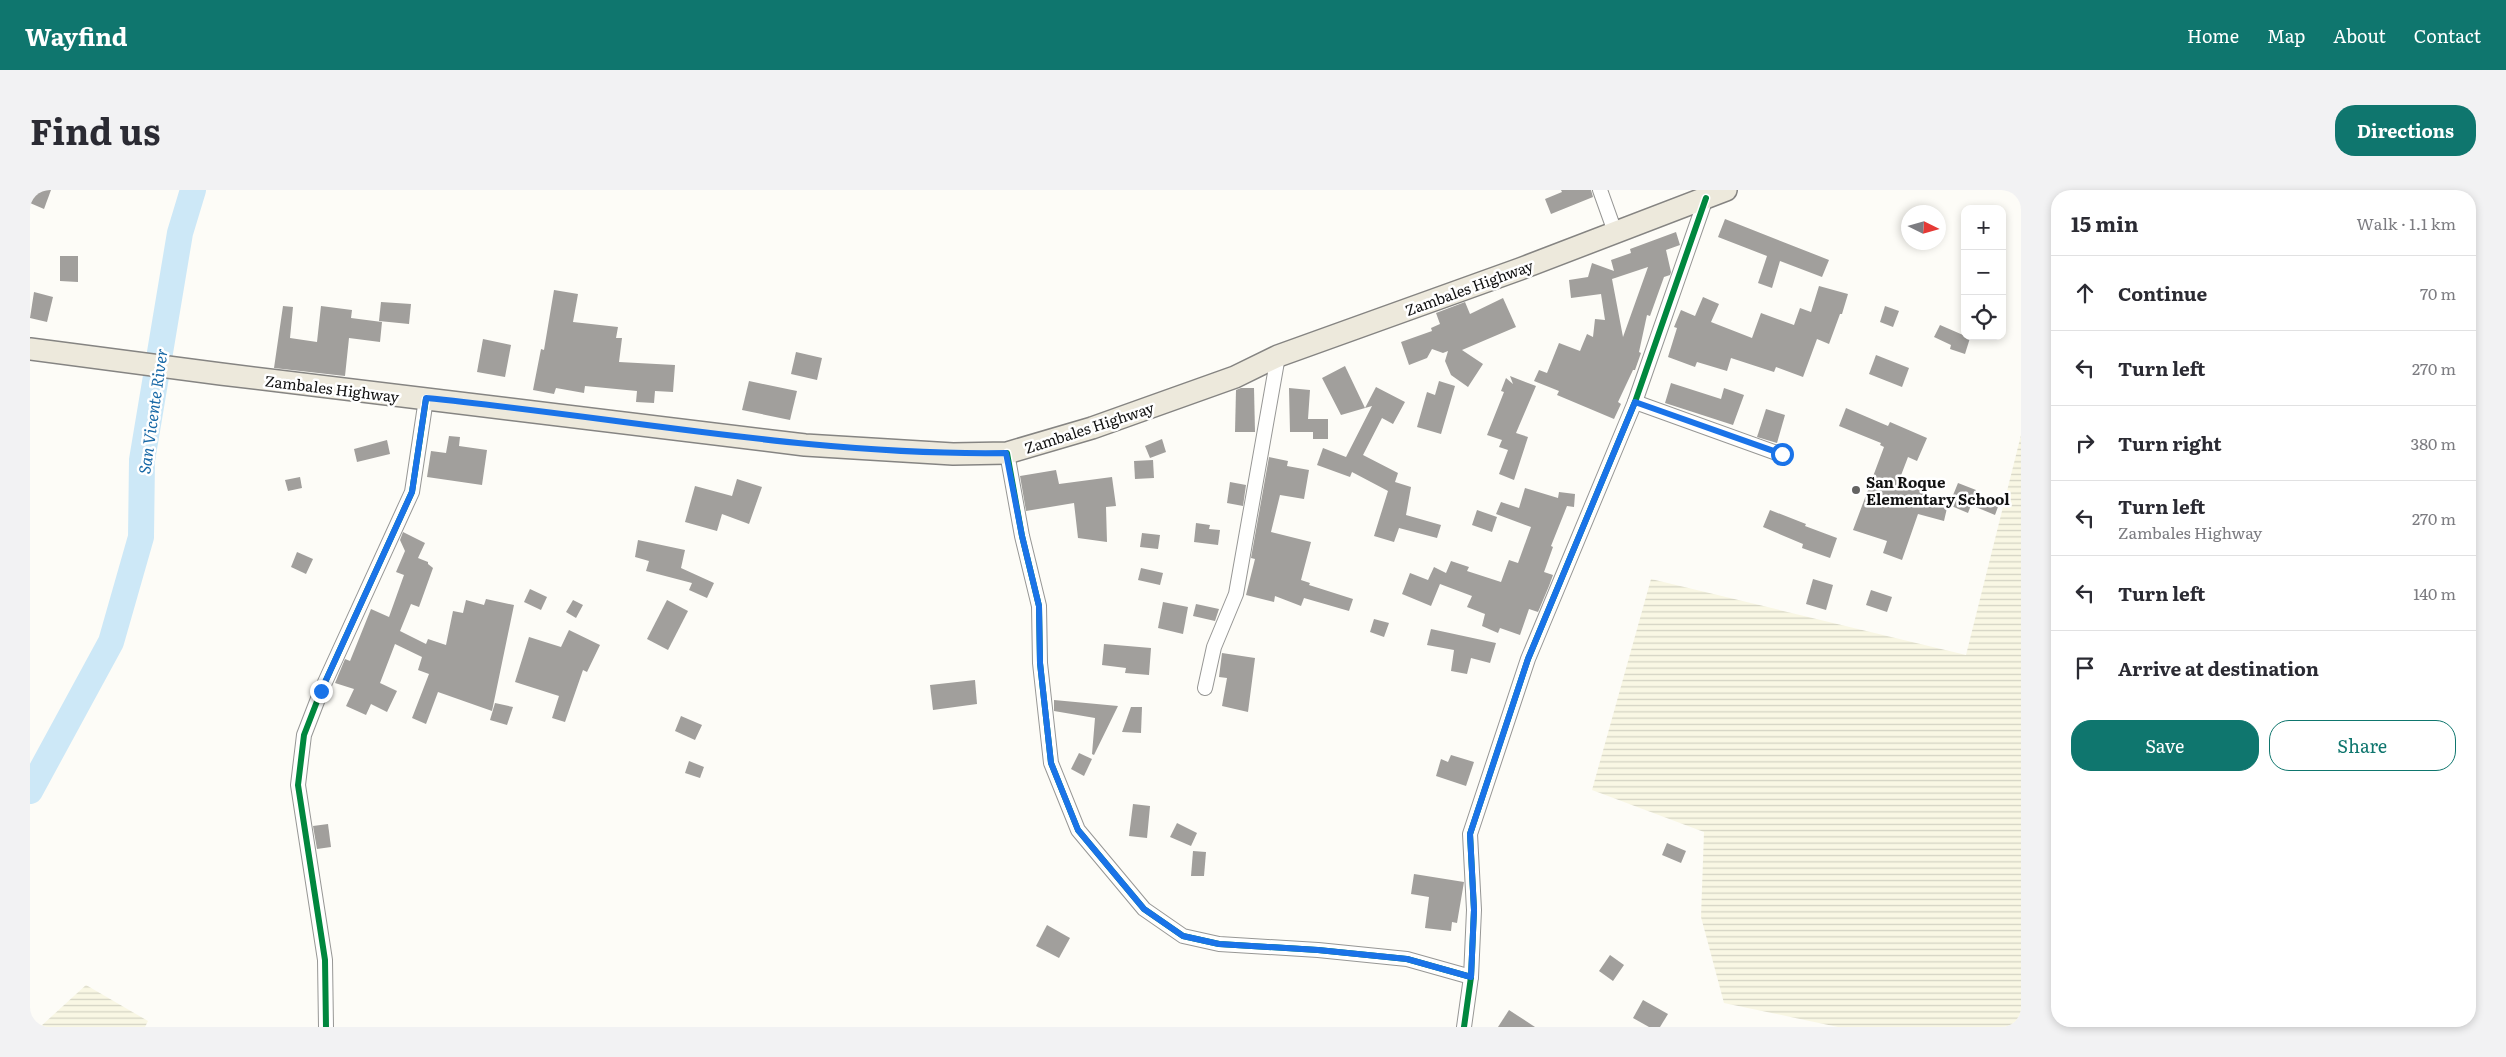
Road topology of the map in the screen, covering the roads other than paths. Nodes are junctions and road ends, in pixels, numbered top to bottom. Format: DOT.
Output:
graph roads {
  1 [pos="1600,190"];
  2 [pos="1716,194"];
  3 [pos="1615,232"];
  4 [pos="30,349"];
  5 [pos="1278,356"];
  6 [pos="426,398"];
  7 [pos="1635,402"];
  8 [pos="1006,453"];
  9 [pos="1782,454"];
  10 [pos="1205,688"];
  11 [pos="1471,977"];
  12 [pos="326,1027"];
  13 [pos="1464,1027"];
  1 -- 3 [label="street"];
  2 -- 3 [label="main road, Zambales Highway"];
  2 -- 7 [label="street"];
  3 -- 5 [label="main road, Zambales Highway"];
  4 -- 6 [label="main road, Zambales Highway"];
  5 -- 8 [label="main road, Zambales Highway"];
  5 -- 10 [label="street"];
  6 -- 8 [label="main road, Zambales Highway"];
  6 -- 12 [label="street"];
  7 -- 9 [label="street"];
  7 -- 11 [label="street"];
  8 -- 11 [label="street"];
  11 -- 13 [label="street"];
}
